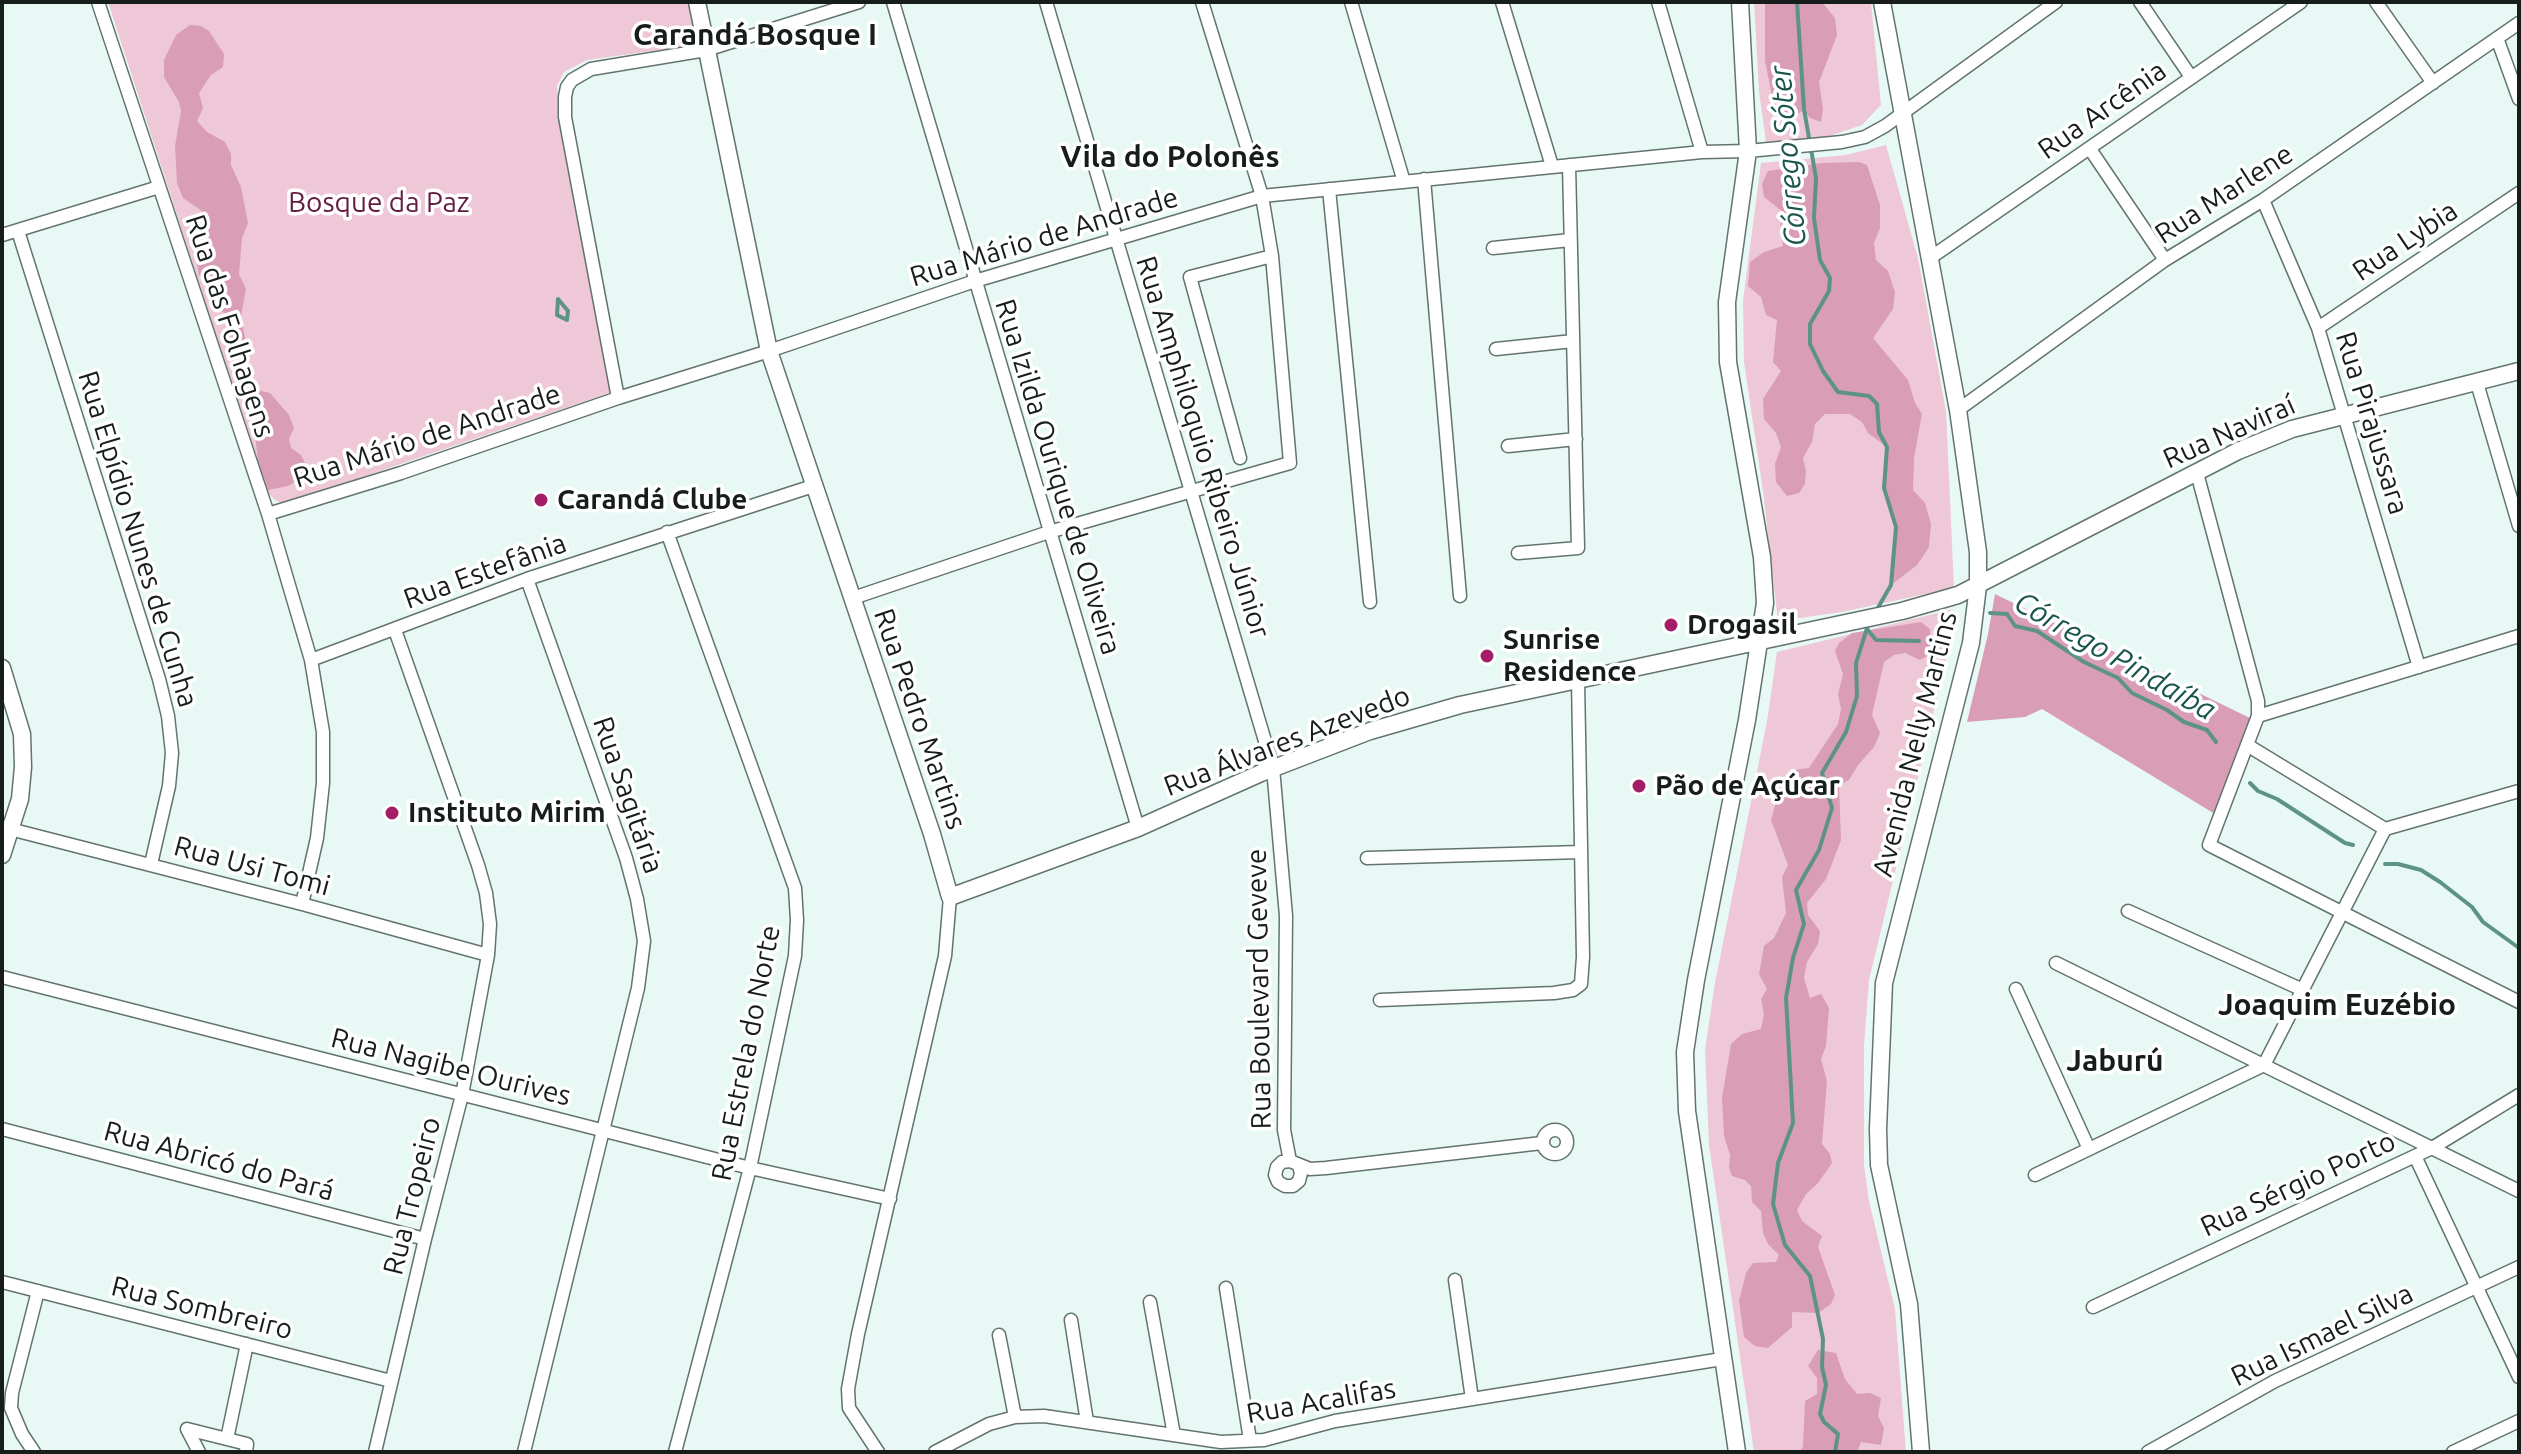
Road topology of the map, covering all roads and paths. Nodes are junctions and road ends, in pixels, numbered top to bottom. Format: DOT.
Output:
graph roads {
  1 [pos="98,2"];
  2 [pos="697,2"];
  3 [pos="859,2"];
  4 [pos="893,2"];
  5 [pos="1046,2"];
  6 [pos="1202,2"];
  7 [pos="1351,2"];
  8 [pos="1502,2"];
  9 [pos="1658,2"];
  10 [pos="1740,2"];
  11 [pos="1882,2"];
  12 [pos="2056,2"];
  13 [pos="2140,2"];
  14 [pos="2301,2"];
  15 [pos="2376,2"];
  16 [pos="2519,23"];
  17 [pos="2497,38"];
  18 [pos="706,50"];
  19 [pos="2191,77"];
  20 [pos="2433,83"];
  21 [pos="2519,99"];
  22 [pos="1903,113"];
  23 [pos="2090,149"];
  24 [pos="1748,151"];
  25 [pos="1702,152"];
  26 [pos="1569,165"];
  27 [pos="1552,166"];
  28 [pos="1424,179"];
  29 [pos="1404,182"];
  30 [pos="159,187"];
  31 [pos="1329,189"];
  32 [pos="2519,193"];
  33 [pos="1262,196"];
  34 [pos="2263,200"];
  35 [pos="18,231"];
  36 [pos="2,235"];
  37 [pos="1116,239"];
  38 [pos="1570,240"];
  39 [pos="1493,248"];
  40 [pos="1272,256"];
  41 [pos="1930,258"];
  42 [pos="2165,260"];
  43 [pos="975,281"];
  44 [pos="2318,328"];
  45 [pos="1573,341"];
  46 [pos="1496,349"];
  47 [pos="769,351"];
  48 [pos="2519,371"];
  49 [pos="2477,383"];
  50 [pos="618,398"];
  51 [pos="1958,410"];
  52 [pos="2345,414"];
  53 [pos="1576,439"];
  54 [pos="1508,446"];
  55 [pos="1240,458"];
  56 [pos="2197,473"];
  57 [pos="813,486"];
  58 [pos="1192,493"];
  59 [pos="268,514"];
  60 [pos="2519,526"];
  61 [pos="667,532"];
  62 [pos="1049,532"];
  63 [pos="1518,553"];
  64 [pos="527,579"];
  65 [pos="1978,586"];
  66 [pos="1460,596"];
  67 [pos="853,598"];
  68 [pos="1370,602"];
  69 [pos="395,630"];
  70 [pos="2519,636"];
  71 [pos="1761,641"];
  72 [pos="311,660"];
  73 [pos="2419,667"];
  74 [pos="2,668"];
  75 [pos="1578,680"];
  76 [pos="2258,716"];
  77 [pos="2247,745"];
  78 [pos="1273,768"];
  79 [pos="2519,791"];
  80 [pos="6,828"];
  81 [pos="1138,828"];
  82 [pos="2385,829"];
  83 [pos="1581,852"];
  84 [pos="2,855"];
  85 [pos="1367,858"];
  86 [pos="151,864"];
  87 [pos="950,897"];
  88 [pos="302,904"];
  89 [pos="2128,911"];
  90 [pos="2341,913"];
  91 [pos="488,955"];
  92 [pos="2056,963"];
  93 [pos="2,977"];
  94 [pos="2016,989"];
  95 [pos="2303,990"];
  96 [pos="1380,1000"];
  97 [pos="2519,1002"];
  98 [pos="2264,1065"];
  99 [pos="462,1095"];
  100 [pos="2519,1095"];
  101 [pos="2,1129"];
  102 [pos="604,1129"];
  103 [pos="1542,1143"];
  104 [pos="2432,1148"];
  105 [pos="2089,1149"];
  106 [pos="2415,1156"];
  107 [pos="750,1168"];
  108 [pos="2035,1175"];
  109 [pos="2519,1191"];
  110 [pos="890,1199"];
  111 [pos="425,1239"];
  112 [pos="2519,1267"];
  113 [pos="1455,1280"];
  114 [pos="2,1282"];
  115 [pos="2477,1287"];
  116 [pos="1226,1288"];
  117 [pos="38,1291"];
  118 [pos="1150,1302"];
  119 [pos="2093,1307"];
  120 [pos="1071,1320"];
  121 [pos="999,1335"];
  122 [pos="247,1344"];
  123 [pos="1722,1359"];
  124 [pos="2519,1377"];
  125 [pos="391,1381"];
  126 [pos="1472,1399"];
  127 [pos="1015,1417"];
  128 [pos="2519,1421"];
  129 [pos="1087,1422"];
  130 [pos="1174,1435"];
  131 [pos="227,1439"];
  132 [pos="1250,1440"];
  133 [pos="34,1452"];
  134 [pos="199,1452"];
  135 [pos="246,1452"];
  136 [pos="375,1452"];
  137 [pos="524,1452"];
  138 [pos="675,1452"];
  139 [pos="878,1452"];
  140 [pos="935,1452"];
  141 [pos="1737,1452"];
  142 [pos="1921,1452"];
  143 [pos="2148,1452"];
  144 [pos="2453,1452"];
  1 -- 30 [label="street, Rua das Folhagens"];
  2 -- 18 [label="main road, Rua Pedro Martins"];
  3 -- 18 [label="street"];
  4 -- 43 [label="street, Rua Izilda Ourique de Oliveira"];
  5 -- 37 [label="street, Rua Amphiloquio Ribeiro Júnior"];
  6 -- 33 [label="street"];
  7 -- 29 [label="street"];
  8 -- 27 [label="street"];
  9 -- 25 [label="street"];
  10 -- 24 [label="main road"];
  11 -- 22 [label="main road, Avenida Nelly Martins"];
  12 -- 22 [label="street, Rua Mário de Andrade"];
  13 -- 19 [label="street"];
  14 -- 19 [label="street, Rua Arcênia"];
  15 -- 20 [label="street"];
  16 -- 17 [label="street, Rua Marlene"];
  17 -- 20 [label="street, Rua Marlene"];
  17 -- 21 [label="street"];
  18 -- 47 [label="main road, Rua Pedro Martins"];
  18 -- 50 [label="street"];
  19 -- 23 [label="street, Rua Arcênia"];
  20 -- 34 [label="street, Rua Marlene"];
  22 -- 24 [label="street, Rua Mário de Andrade"];
  22 -- 41 [label="main road, Avenida Nelly Martins"];
  23 -- 41 [label="street, Rua Arcênia"];
  23 -- 42 [label="street"];
  24 -- 25 [label="street, Rua Mário de Andrade"];
  24 -- 71 [label="main road"];
  25 -- 26 [label="street, Rua Mário de Andrade"];
  26 -- 27 [label="street, Rua Mário de Andrade"];
  26 -- 38 [label="street"];
  27 -- 28 [label="street, Rua Mário de Andrade"];
  28 -- 29 [label="street, Rua Mário de Andrade"];
  28 -- 66 [label="street"];
  29 -- 31 [label="street, Rua Mário de Andrade"];
  30 -- 35 [label="street"];
  30 -- 59 [label="street, Rua das Folhagens"];
  31 -- 33 [label="street, Rua Mário de Andrade"];
  31 -- 68 [label="street"];
  32 -- 44 [label="street, Rua Lybia"];
  33 -- 37 [label="street, Rua Mário de Andrade"];
  33 -- 40 [label="street"];
  34 -- 42 [label="street, Rua Marlene"];
  34 -- 44 [label="street, Rua Pirajussara"];
  35 -- 36 [label="street"];
  35 -- 86 [label="street, Rua Elpídio Nunes de Cunha"];
  37 -- 43 [label="street, Rua Mário de Andrade"];
  37 -- 58 [label="street, Rua Amphiloquio Ribeiro Júnior"];
  38 -- 39 [label="street"];
  38 -- 45 [label="street"];
  40 -- 55 [label="street"];
  40 -- 58 [label="street"];
  41 -- 51 [label="main road, Avenida Nelly Martins"];
  42 -- 51 [label="street, Rua Marlene"];
  43 -- 47 [label="street, Rua Mário de Andrade"];
  43 -- 62 [label="street, Rua Izilda Ourique de Oliveira"];
  44 -- 52 [label="street, Rua Pirajussara"];
  45 -- 46 [label="street"];
  45 -- 53 [label="street"];
  47 -- 50 [label="street, Rua Mário de Andrade"];
  47 -- 57 [label="main road, Rua Pedro Martins"];
  48 -- 49 [label="main road, Rua Naviraí"];
  49 -- 52 [label="main road, Rua Naviraí"];
  49 -- 60 [label="street"];
  50 -- 59 [label="street, Rua Mário de Andrade"];
  51 -- 65 [label="main road, Avenida Nelly Martins"];
  52 -- 56 [label="main road, Rua Naviraí"];
  52 -- 73 [label="street, Rua Pirajussara"];
  53 -- 54 [label="street"];
  53 -- 63 [label="street"];
  56 -- 65 [label="main road, Rua Naviraí"];
  56 -- 76 [label="street"];
  57 -- 61 [label="street, Rua Estefânia"];
  57 -- 67 [label="main road, Rua Pedro Martins"];
  58 -- 62 [label="street"];
  58 -- 78 [label="street, Rua Amphiloquio Ribeiro Júnior"];
  59 -- 72 [label="street, Rua das Folhagens"];
  61 -- 64 [label="street, Rua Estefânia"];
  61 -- 107 [label="street, Rua Estrela do Norte"];
  62 -- 67 [label="street"];
  62 -- 81 [label="street, Rua Izilda Ourique de Oliveira"];
  64 -- 69 [label="street, Rua Estefânia"];
  64 -- 102 [label="street, Rua Sagitária"];
  65 -- 71 [label="main road, Rua Álvares Azevedo"];
  65 -- 142 [label="main road, Avenida Nelly Martins"];
  67 -- 87 [label="main road, Rua Pedro Martins"];
  69 -- 72 [label="street, Rua Estefânia"];
  69 -- 91 [label="street, Rua Tropeiro"];
  70 -- 73 [label="street"];
  71 -- 75 [label="main road, Rua Álvares Azevedo"];
  71 -- 123 [label="main road"];
  72 -- 88 [label="street, Rua das Folhagens"];
  73 -- 76 [label="street"];
  74 -- 80 [label="main road"];
  75 -- 78 [label="main road, Rua Álvares Azevedo"];
  75 -- 83 [label="street"];
  76 -- 77 [label="street"];
  77 -- 82 [label="street"];
  77 -- 90 [label="street"];
  78 -- 81 [label="main road, Rua Álvares Azevedo"];
  78 -- 103 [label="street, Rua Boulevard Geveve"];
  79 -- 82 [label="street"];
  80 -- 84 [label="main road"];
  80 -- 86 [label="street, Rua Usi Tomi"];
  81 -- 87 [label="main road, Rua Álvares Azevedo"];
  82 -- 90 [label="street"];
  83 -- 85 [label="street"];
  83 -- 96 [label="street"];
  86 -- 88 [label="street, Rua Usi Tomi"];
  87 -- 110 [label="street, Rua Pedro Martins"];
  88 -- 91 [label="street, Rua Usi Tomi"];
  89 -- 95 [label="street"];
  90 -- 95 [label="street"];
  90 -- 97 [label="street"];
  91 -- 99 [label="street, Rua Tropeiro"];
  92 -- 98 [label="street"];
  93 -- 99 [label="street, Rua Nagibe Ourives"];
  94 -- 105 [label="street"];
  95 -- 98 [label="street"];
  98 -- 104 [label="street"];
  98 -- 105 [label="street"];
  99 -- 102 [label="street, Rua Nagibe Ourives"];
  99 -- 111 [label="street, Rua Tropeiro"];
  100 -- 104 [label="street, Rua Sérgio Porto"];
  101 -- 111 [label="street, Rua Abricó do Pará"];
  102 -- 107 [label="street, Rua Nagibe Ourives"];
  102 -- 137 [label="street, Rua Sagitária"];
  104 -- 106 [label="street, Rua Sérgio Porto"];
  104 -- 109 [label="street"];
  105 -- 108 [label="street"];
  106 -- 115 [label="street"];
  106 -- 119 [label="street, Rua Sérgio Porto"];
  107 -- 110 [label="street, Rua Nagibe Ourives"];
  107 -- 138 [label="street, Rua Estrela do Norte"];
  110 -- 139 [label="street, Rua Pedro Martins"];
  111 -- 125 [label="street, Rua Tropeiro"];
  112 -- 115 [label="street, Rua Ismael Silva"];
  113 -- 126 [label="street"];
  114 -- 117 [label="street, Rua Sombreiro"];
  115 -- 124 [label="street"];
  115 -- 143 [label="street, Rua Ismael Silva"];
  116 -- 132 [label="street"];
  117 -- 122 [label="street, Rua Sombreiro"];
  117 -- 133 [label="street"];
  118 -- 130 [label="street"];
  120 -- 129 [label="street"];
  121 -- 127 [label="street"];
  122 -- 125 [label="street, Rua Sombreiro"];
  122 -- 131 [label="street"];
  123 -- 126 [label="street, Rua Acalifas"];
  123 -- 141 [label="main road"];
  125 -- 136 [label="street, Rua Tropeiro"];
  126 -- 132 [label="street, Rua Acalifas"];
  127 -- 129 [label="street, Rua Acalifas"];
  127 -- 140 [label="street, Rua Acalifas"];
  128 -- 144 [label="street"];
  129 -- 130 [label="street, Rua Acalifas"];
  130 -- 132 [label="street, Rua Acalifas"];
  131 -- 134 [label="street"];
  131 -- 135 [label="street"];
}
